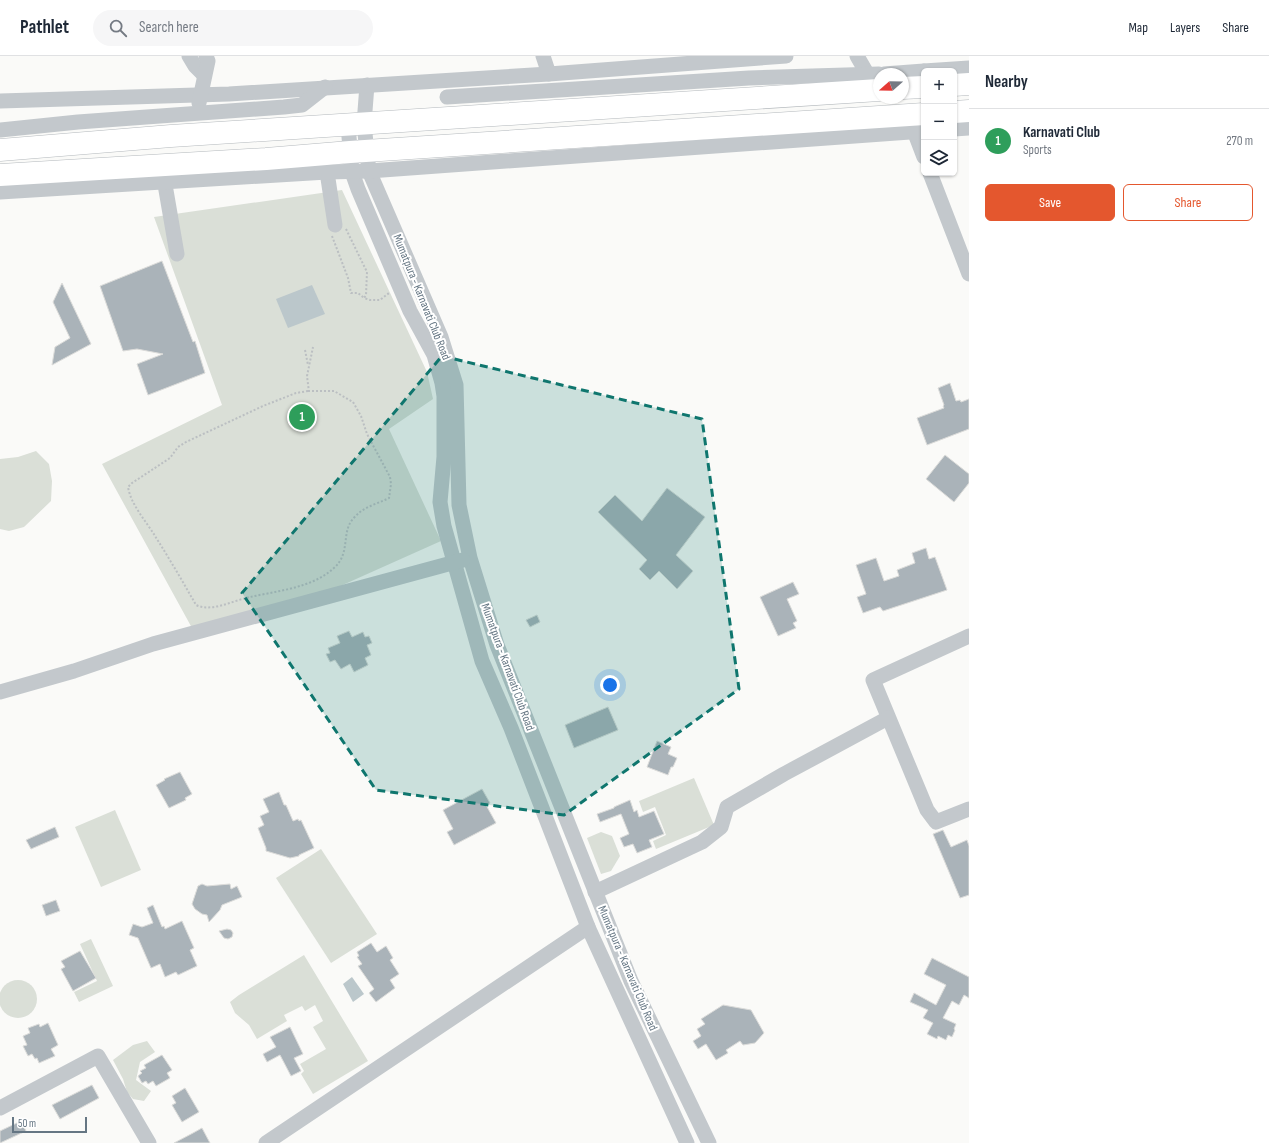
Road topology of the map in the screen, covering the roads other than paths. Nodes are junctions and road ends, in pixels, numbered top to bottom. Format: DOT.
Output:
graph roads {
  1 [pos="189,56"];
  2 [pos="206,56"];
  3 [pos="543,56"];
  4 [pos="786,56"];
  5 [pos="857,56"];
  6 [pos="969,68"];
  7 [pos="957,69"];
  8 [pos="921,72"];
  9 [pos="549,74"];
  10 [pos="909,74"];
  11 [pos="204,76"];
  12 [pos="873,76"];
  13 [pos="443,80"];
  14 [pos="873,81"];
  15 [pos="969,84"];
  16 [pos="367,85"];
  17 [pos="957,85"];
  18 [pos="325,87"];
  19 [pos="921,87"];
  20 [pos="909,88"];
  21 [pos="200,95"];
  22 [pos="0,101"];
  23 [pos="448,108"];
  24 [pos="969,111"];
  25 [pos="957,112"];
  26 [pos="197,113"];
  27 [pos="918,123"];
  28 [pos="356,124"];
  29 [pos="969,128"];
  30 [pos="957,129"];
  31 [pos="0,130"];
  32 [pos="192,135"];
  33 [pos="921,140"];
  34 [pos="0,150"];
  35 [pos="359,161"];
  36 [pos="326,172"];
  37 [pos="163,173"];
  38 [pos="0,175"];
  39 [pos="931,176"];
  40 [pos="0,192"];
  41 [pos="333,230"];
  42 [pos="177,254"];
  43 [pos="969,274"];
  44 [pos="470,558"];
  45 [pos="454,563"];
  46 [pos="969,636"];
  47 [pos="0,692"];
  48 [pos="888,718"];
  49 [pos="969,809"];
  50 [pos="595,892"];
  51 [pos="588,927"];
  52 [pos="0,1108"];
  53 [pos="149,1143"];
  54 [pos="266,1143"];
  55 [pos="687,1143"];
  56 [pos="709,1143"];
  1 -- 11 [label="street"];
  2 -- 11 [label="street"];
  3 -- 9 [label="street"];
  4 -- 9 [label="street"];
  5 -- 12 [label="street"];
  6 -- 7 [label="street"];
  8 -- 10 [label="street"];
  9 -- 13 [label="street"];
  11 -- 21 [label="street"];
  13 -- 16 [label="street"];
  13 -- 23 [label="street"];
  14 -- 23 [label="highway"];
  15 -- 17 [label="highway"];
  16 -- 18 [label="street"];
  16 -- 28 [label="street"];
  18 -- 21 [label="street"];
  18 -- 26 [label="street"];
  19 -- 20 [label="highway"];
  21 -- 22 [label="street"];
  21 -- 26 [label="street"];
  23 -- 28 [label="highway"];
  24 -- 25 [label="highway"];
  26 -- 31 [label="street"];
  26 -- 32 [label="street"];
  27 -- 33 [label="street"];
  27 -- 35 [label="highway"];
  28 -- 32 [label="highway"];
  28 -- 35 [label="street"];
  29 -- 30 [label="street"];
  32 -- 34 [label="highway"];
  35 -- 36 [label="street"];
  35 -- 37 [label="highway"];
  35 -- 44 [label="street, Mumatpura - Karnavati Club Road"];
  35 -- 45 [label="street, Mumatpura - Karnavati Club Road"];
  36 -- 37 [label="street"];
  36 -- 41 [label="street"];
  37 -- 38 [label="highway"];
  37 -- 40 [label="street"];
  37 -- 42 [label="street"];
  39 -- 43 [label="street"];
  44 -- 45 [label="street"];
  44 -- 50 [label="street, Mumatpura - Karnavati Club Road"];
  45 -- 47 [label="street"];
  45 -- 51 [label="street, Mumatpura - Karnavati Club Road"];
  46 -- 48 [label="street"];
  48 -- 49 [label="street"];
  48 -- 50 [label="street"];
  50 -- 56 [label="street, Mumatpura - Karnavati Club Road"];
  51 -- 54 [label="street"];
  51 -- 55 [label="street, Mumatpura - Karnavati Club Road"];
  52 -- 53 [label="street"];
}
